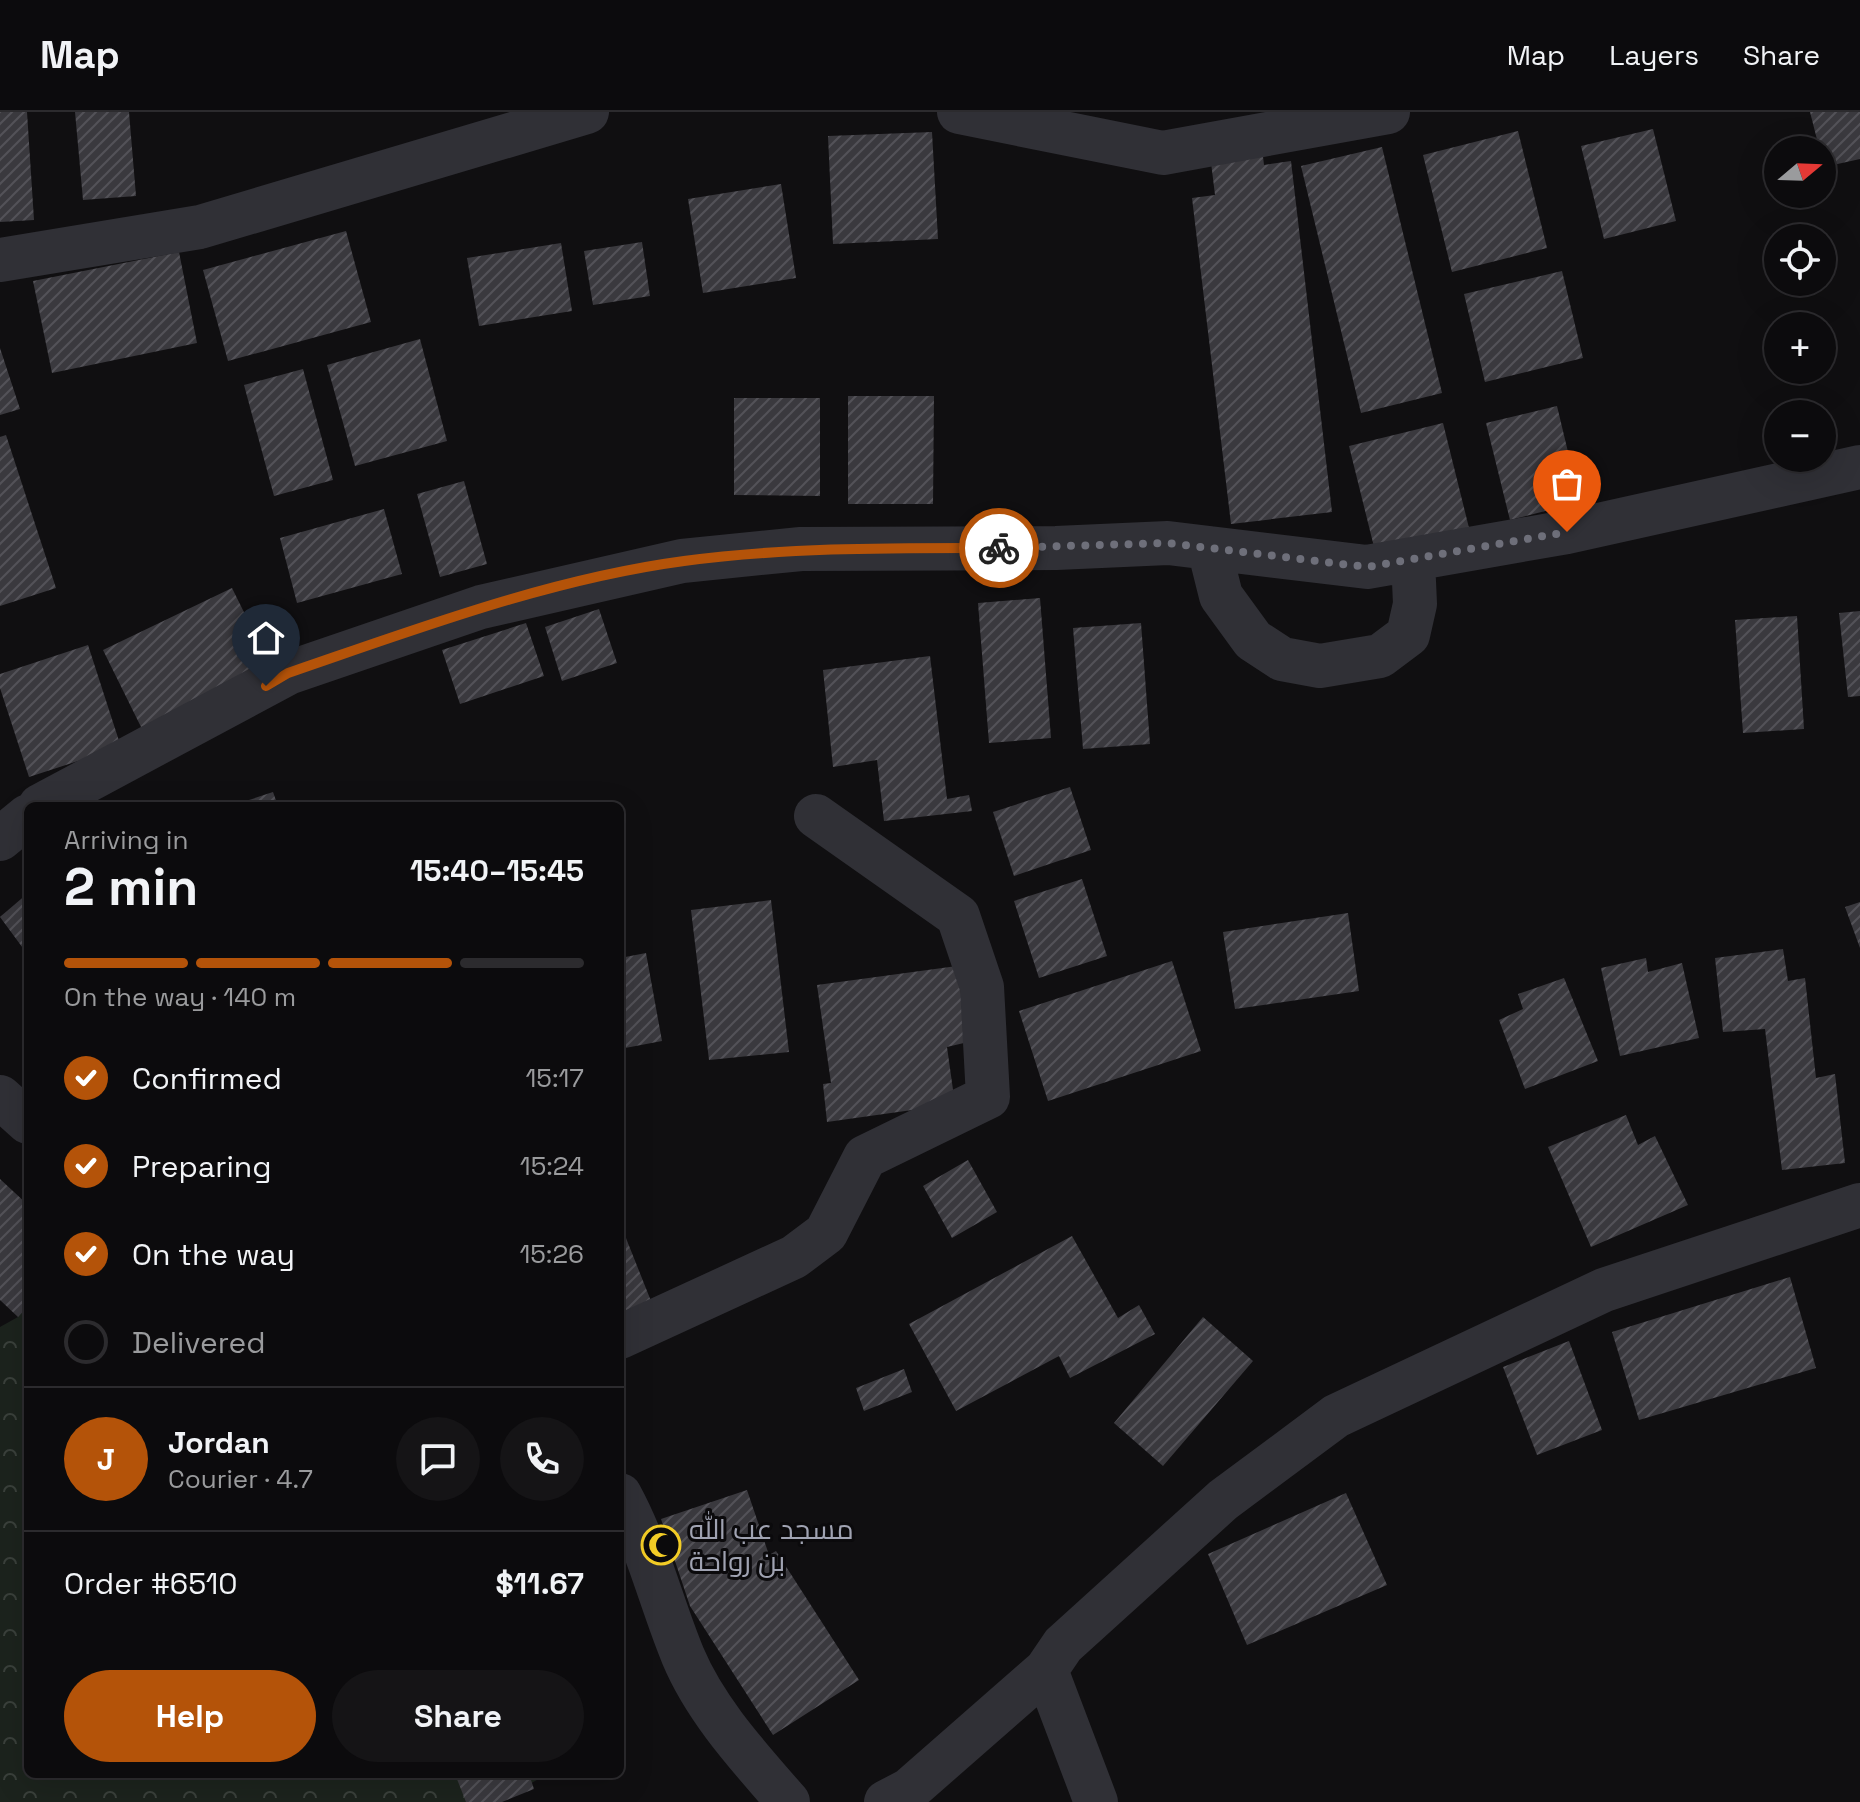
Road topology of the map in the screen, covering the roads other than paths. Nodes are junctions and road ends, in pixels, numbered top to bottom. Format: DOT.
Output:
graph roads {
  1 [pos="587,112"];
  2 [pos="959,112"];
  3 [pos="1388,112"];
  4 [pos="0,260"];
  5 [pos="1860,467"];
  6 [pos="1209,548"];
  7 [pos="1413,559"];
  8 [pos="47,802"];
  9 [pos="816,816"];
  10 [pos="24,819"];
  11 [pos="0,839"];
  12 [pos="0,1097"];
  13 [pos="24,1118"];
  14 [pos="1860,1205"];
  15 [pos="624,1335"];
  16 [pos="624,1502"];
  17 [pos="1046,1670"];
  18 [pos="788,1802"];
  19 [pos="886,1802"];
  20 [pos="1096,1802"];
  1 -- 4 [label="street"];
  2 -- 3 [label="street"];
  5 -- 7 [label="street"];
  6 -- 7 [label="street"];
  6 -- 7 [label="street"];
  6 -- 8 [label="street"];
  9 -- 15 [label="street"];
  10 -- 11 [label="street"];
  12 -- 13 [label="street"];
  14 -- 17 [label="street"];
  16 -- 18 [label="street"];
  17 -- 19 [label="street"];
  17 -- 20 [label="street"];
}
